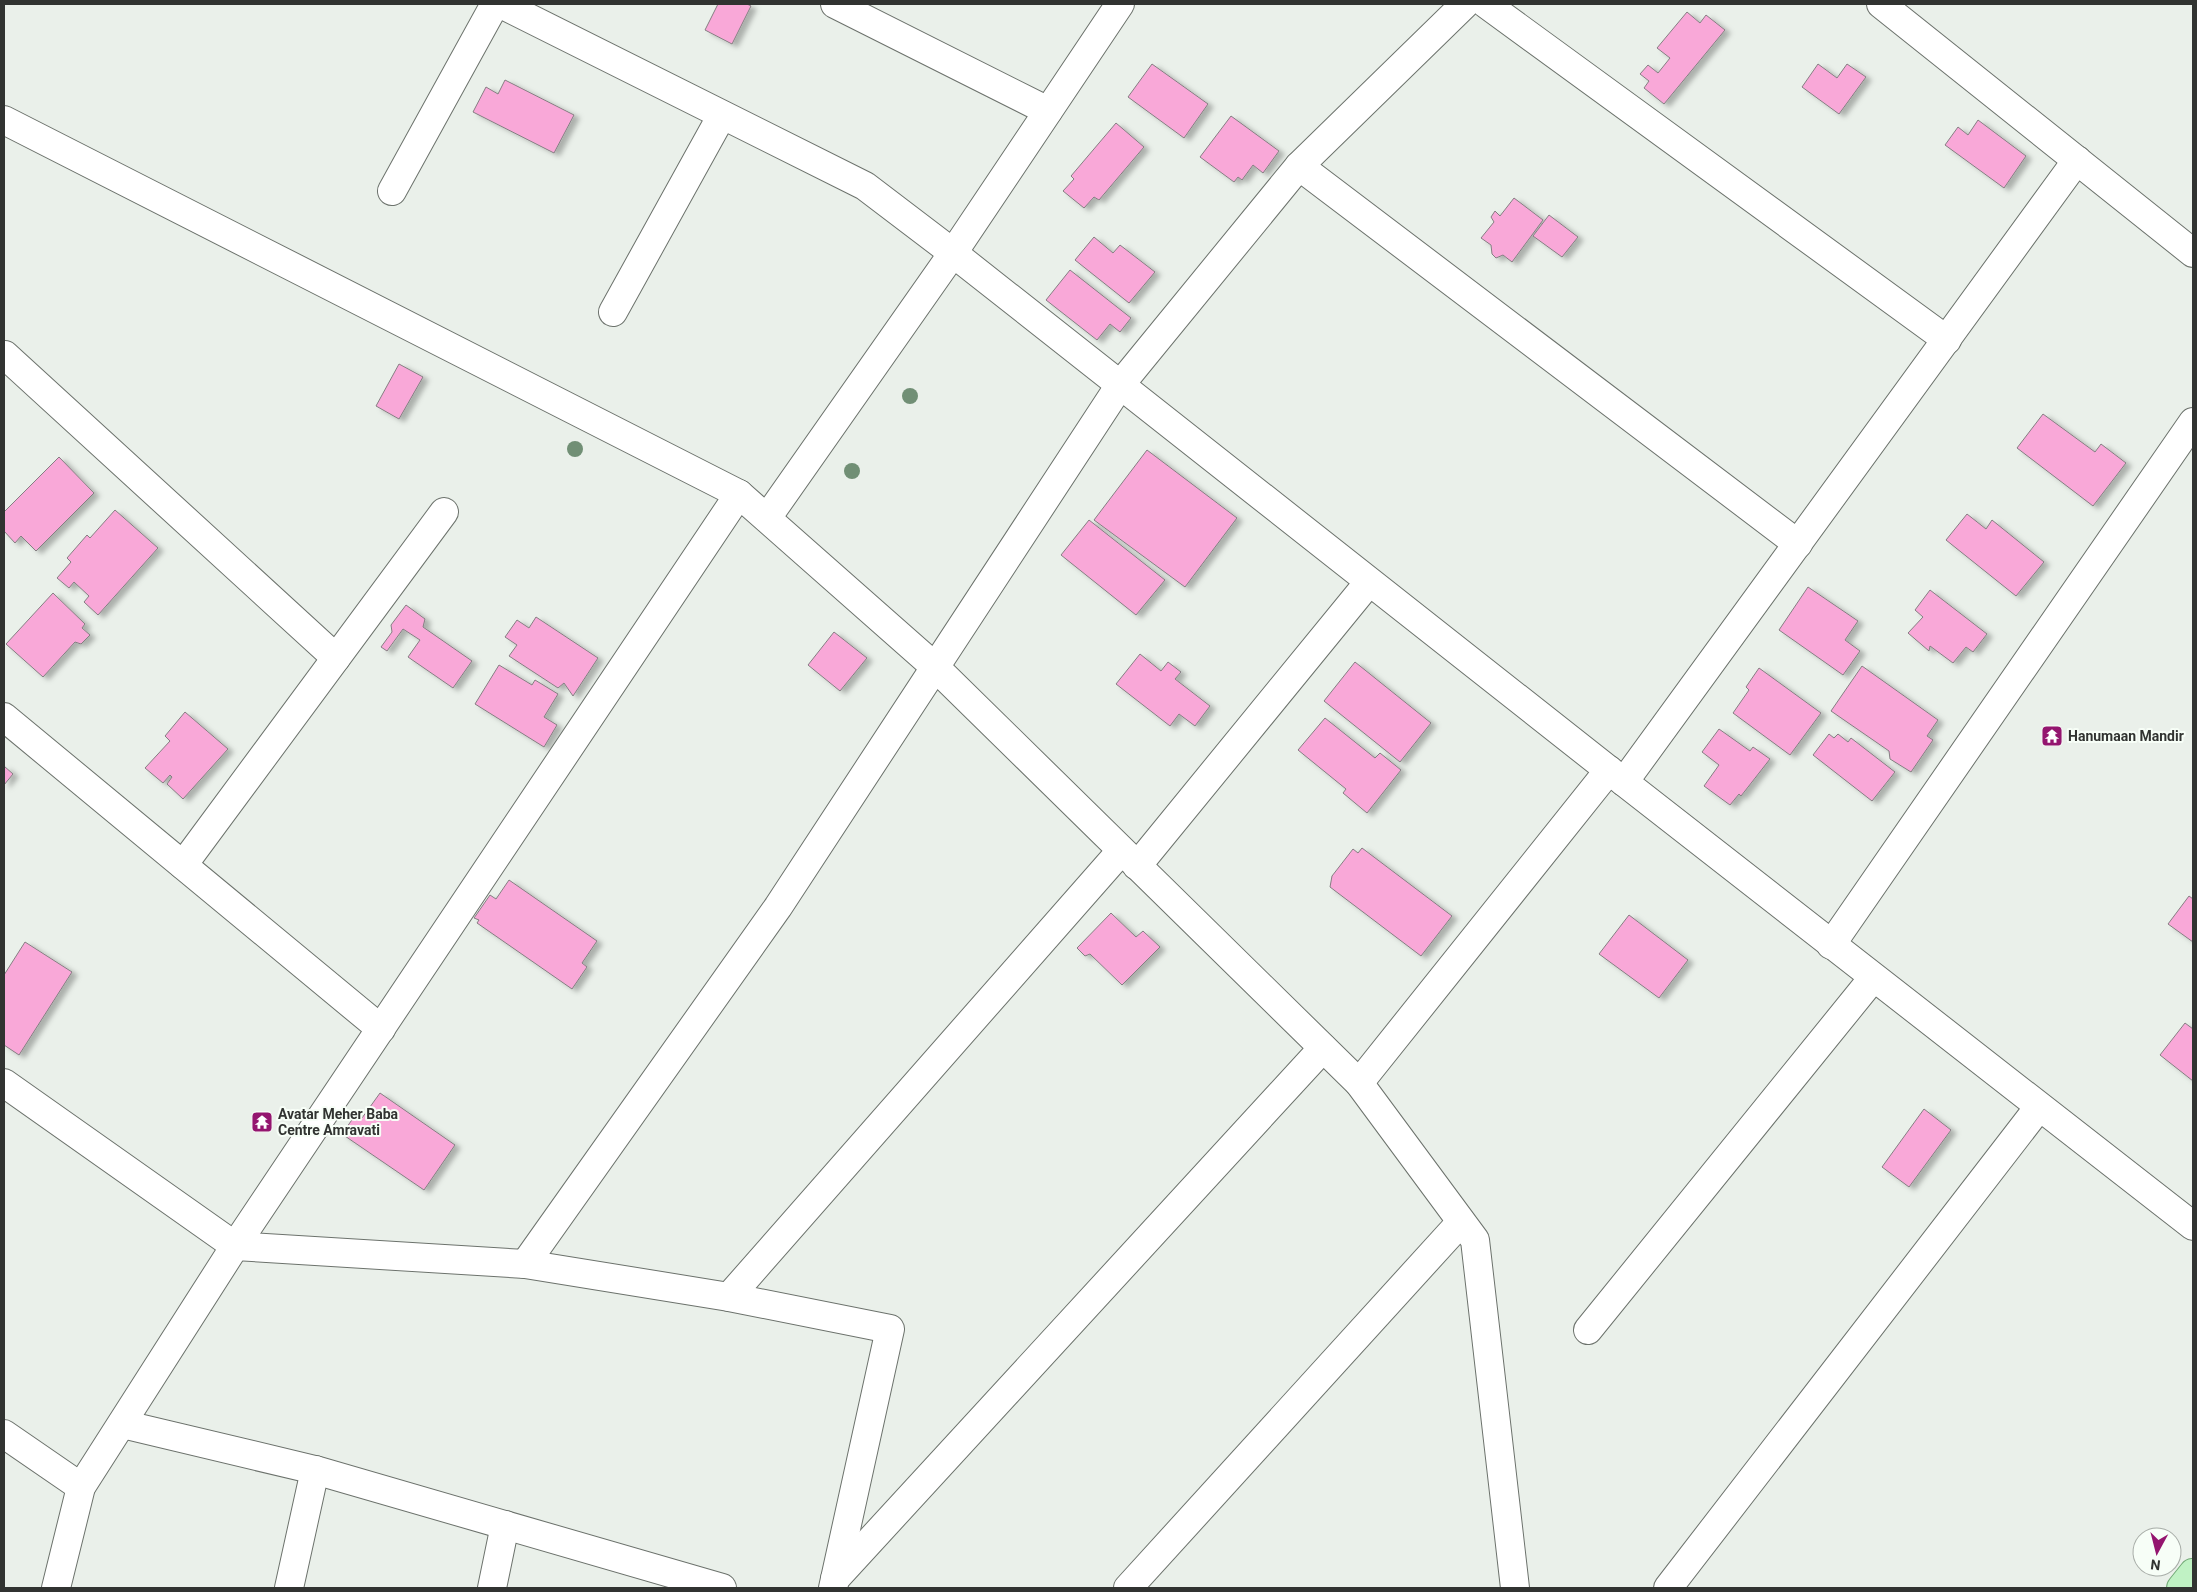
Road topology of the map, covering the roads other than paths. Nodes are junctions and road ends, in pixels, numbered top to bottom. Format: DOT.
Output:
graph roads {
  1 [pos="495,4"];
  2 [pos="501,4"];
  3 [pos="835,4"];
  4 [pos="1120,4"];
  5 [pos="1465,4"];
  6 [pos="1486,4"];
  7 [pos="1881,4"];
  8 [pos="1048,111"];
  9 [pos="722,115"];
  10 [pos="4,120"];
  11 [pos="2077,160"];
  12 [pos="1299,166"];
  13 [pos="392,191"];
  14 [pos="954,253"];
  15 [pos="2193,253"];
  16 [pos="613,312"];
  17 [pos="1947,340"];
  18 [pos="5,355"];
  19 [pos="1120,385"];
  20 [pos="2193,422"];
  21 [pos="739,494"];
  22 [pos="444,512"];
  23 [pos="767,518"];
  24 [pos="1798,544"];
  25 [pos="1369,582"];
  26 [pos="336,658"];
  27 [pos="935,667"];
  28 [pos="4,717"];
  29 [pos="1616,776"];
  30 [pos="1129,858"];
  31 [pos="183,865"];
  32 [pos="1832,946"];
  33 [pos="1873,978"];
  34 [pos="381,1029"];
  35 [pos="1323,1048"];
  36 [pos="4,1083"];
  37 [pos="1359,1083"];
  38 [pos="2039,1106"];
  39 [pos="1461,1222"];
  40 [pos="2193,1226"];
  41 [pos="235,1246"];
  42 [pos="525,1264"];
  43 [pos="729,1297"];
  44 [pos="1588,1330"];
  45 [pos="122,1424"];
  46 [pos="4,1434"];
  47 [pos="315,1470"];
  48 [pos="81,1487"];
  49 [pos="505,1525"];
  50 [pos="2193,1573"];
  51 [pos="834,1584"];
  52 [pos="56,1588"];
  53 [pos="289,1588"];
  54 [pos="492,1588"];
  55 [pos="722,1588"];
  56 [pos="1128,1588"];
  57 [pos="1514,1588"];
  58 [pos="1668,1588"];
  59 [pos="2181,1588"];
  1 -- 13 [label="street"];
  2 -- 9 [label="street"];
  3 -- 8 [label="street"];
  4 -- 8 [label="street"];
  5 -- 12 [label="street"];
  6 -- 17 [label="street"];
  7 -- 11 [label="street"];
  8 -- 14 [label="street"];
  9 -- 14 [label="street"];
  9 -- 16 [label="street"];
  10 -- 21 [label="street"];
  11 -- 15 [label="street"];
  11 -- 17 [label="street"];
  12 -- 19 [label="street"];
  12 -- 24 [label="street"];
  14 -- 19 [label="street"];
  14 -- 23 [label="street"];
  17 -- 24 [label="street"];
  18 -- 26 [label="street"];
  19 -- 25 [label="street"];
  19 -- 27 [label="street"];
  20 -- 32 [label="street"];
  21 -- 23 [label="street"];
  21 -- 34 [label="street"];
  22 -- 26 [label="street"];
  23 -- 27 [label="street"];
  24 -- 29 [label="street"];
  25 -- 29 [label="street"];
  25 -- 30 [label="street"];
  26 -- 31 [label="street"];
  27 -- 30 [label="street"];
  27 -- 42 [label="street"];
  28 -- 31 [label="street"];
  29 -- 32 [label="street"];
  29 -- 37 [label="street"];
  30 -- 35 [label="street"];
  30 -- 43 [label="street"];
  31 -- 34 [label="street"];
  32 -- 33 [label="street"];
  33 -- 38 [label="street"];
  33 -- 44 [label="street"];
  34 -- 41 [label="street"];
  35 -- 37 [label="street"];
  35 -- 51 [label="street"];
  36 -- 41 [label="street"];
  37 -- 39 [label="street"];
  38 -- 40 [label="street"];
  38 -- 58 [label="street"];
  39 -- 56 [label="street"];
  39 -- 57 [label="street"];
  41 -- 42 [label="street"];
  41 -- 45 [label="street"];
  42 -- 43 [label="street"];
  43 -- 51 [label="street"];
  45 -- 47 [label="street"];
  45 -- 48 [label="street"];
  46 -- 48 [label="street"];
  47 -- 49 [label="street"];
  47 -- 53 [label="street"];
  48 -- 52 [label="street"];
  49 -- 54 [label="street"];
  49 -- 55 [label="street"];
  50 -- 59 [label="main road"];
}
